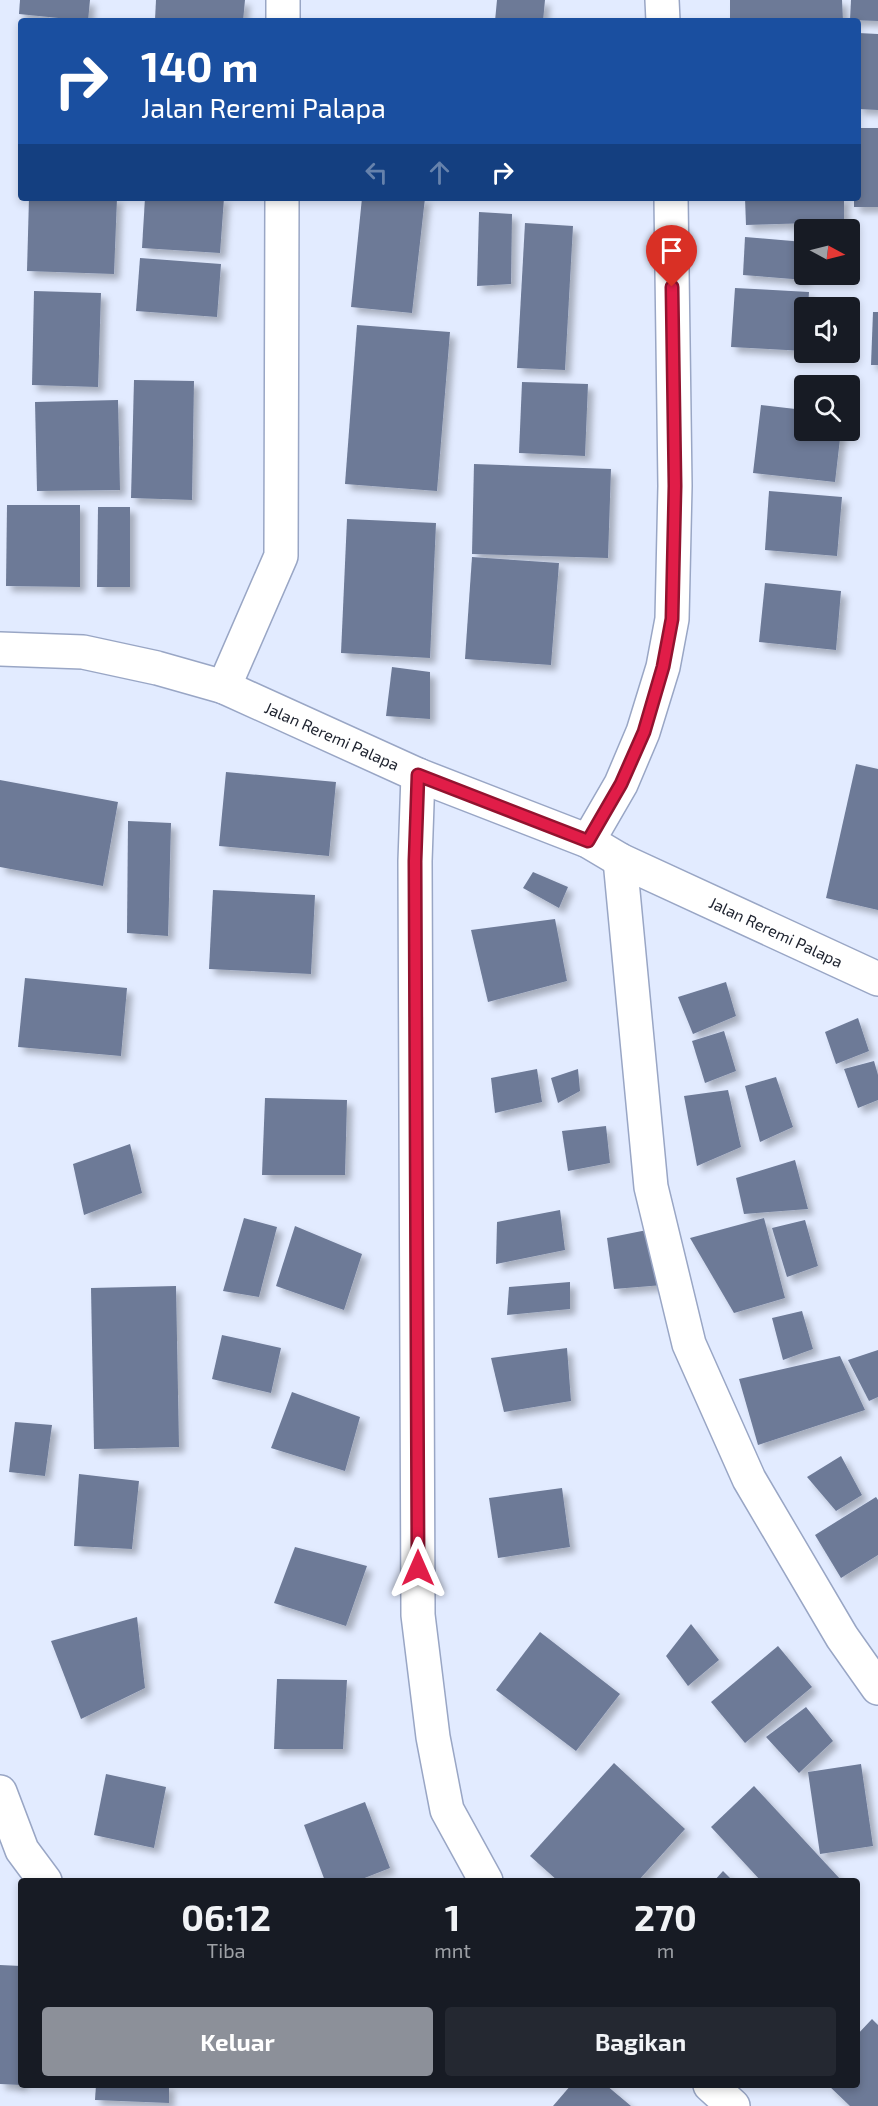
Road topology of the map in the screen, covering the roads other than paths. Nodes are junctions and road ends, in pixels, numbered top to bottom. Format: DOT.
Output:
graph roads {
  1 [pos="283,0"];
  2 [pos="662,0"];
  3 [pos="283,18"];
  4 [pos="663,18"];
  5 [pos="282,201"];
  6 [pos="671,201"];
  7 [pos="0,649"];
  8 [pos="224,687"];
  9 [pos="418,775"];
  10 [pos="588,841"];
  11 [pos="620,860"];
  12 [pos="878,979"];
  13 [pos="878,1688"];
  14 [pos="0,1792"];
  15 [pos="43,1878"];
  16 [pos="484,1878"];
  17 [pos="713,2088"];
  18 [pos="733,2106"];
  1 -- 3 [label="street"];
  2 -- 4 [label="street"];
  5 -- 8 [label="street"];
  6 -- 10 [label="street"];
  7 -- 8 [label="street, Jalan Reremi Palapa"];
  8 -- 9 [label="street, Jalan Reremi Palapa"];
  9 -- 10 [label="street, Jalan Reremi Palapa"];
  9 -- 16 [label="street"];
  10 -- 11 [label="street, Jalan Reremi Palapa"];
  11 -- 12 [label="street, Jalan Reremi Palapa"];
  11 -- 13 [label="street"];
  14 -- 15 [label="street"];
  17 -- 18 [label="street"];
}
